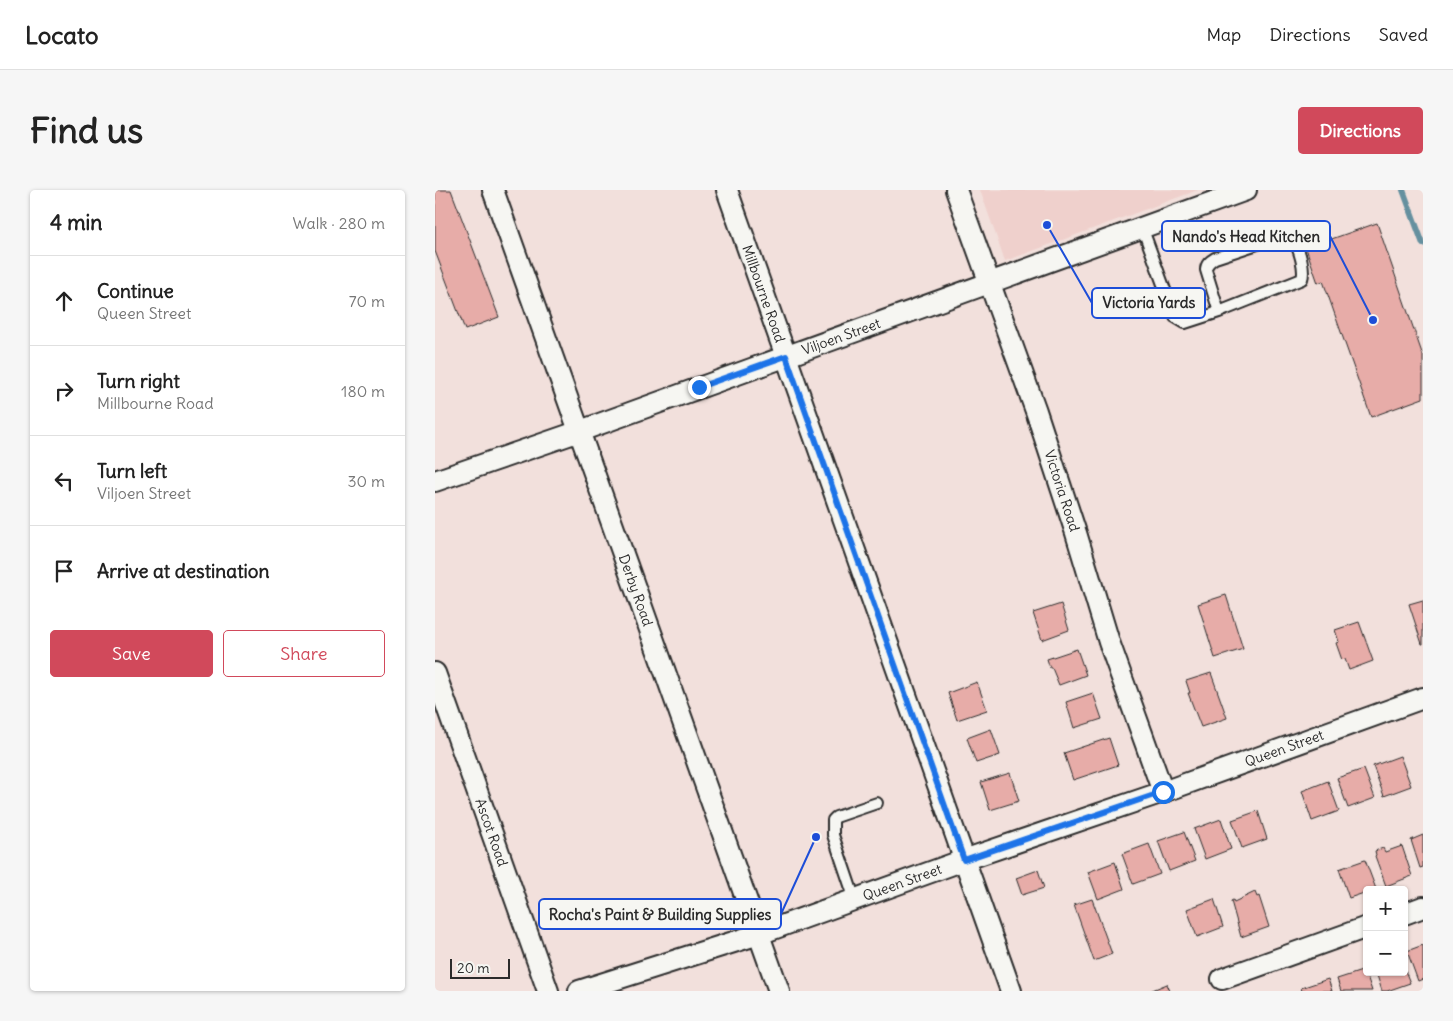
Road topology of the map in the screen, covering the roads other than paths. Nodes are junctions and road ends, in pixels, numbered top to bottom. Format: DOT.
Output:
graph roads {
  1 [pos="493,190"];
  2 [pos="727,190"];
  3 [pos="956,190"];
  4 [pos="1246,190"];
  5 [pos="1224,194"];
  6 [pos="1142,227"];
  7 [pos="988,282"];
  8 [pos="1219,312"];
  9 [pos="786,356"];
  10 [pos="580,431"];
  11 [pos="435,481"];
  12 [pos="435,673"];
  13 [pos="1423,698"];
  14 [pos="1163,792"];
  15 [pos="877,803"];
  16 [pos="964,860"];
  17 [pos="855,900"];
  18 [pos="1423,907"];
  19 [pos="1408,913"];
  20 [pos="1363,928"];
  21 [pos="759,934"];
  22 [pos="1222,979"];
  23 [pos="548,991"];
  24 [pos="579,991"];
  25 [pos="779,991"];
  26 [pos="1011,991"];
  1 -- 10 [label="street, Derby Road"];
  2 -- 9 [label="street, Millbourne Road"];
  3 -- 7 [label="street, Victoria Road"];
  4 -- 5 [label="street, Viljoen Street"];
  5 -- 6 [label="street, Viljoen Street"];
  6 -- 7 [label="street, Viljoen Street"];
  6 -- 8 [label="lane"];
  7 -- 9 [label="street, Viljoen Street"];
  7 -- 14 [label="street, Victoria Road"];
  8 -- 8 [label="lane"];
  9 -- 10 [label="street, Viljoen Street"];
  9 -- 16 [label="street, Millbourne Road"];
  10 -- 11 [label="street, Viljoen Street"];
  10 -- 21 [label="street, Derby Road"];
  12 -- 23 [label="street, Ascot Road"];
  13 -- 14 [label="street, Queen Street"];
  14 -- 16 [label="street, Queen Street"];
  15 -- 17 [label="lane"];
  16 -- 17 [label="street, Queen Street"];
  16 -- 26 [label="street, Millbourne Road"];
  17 -- 21 [label="street, Queen Street"];
  18 -- 19 [label="street"];
  20 -- 22 [label="street"];
  21 -- 24 [label="street, Queen Street"];
  21 -- 25 [label="street, Derby Road"];
}
